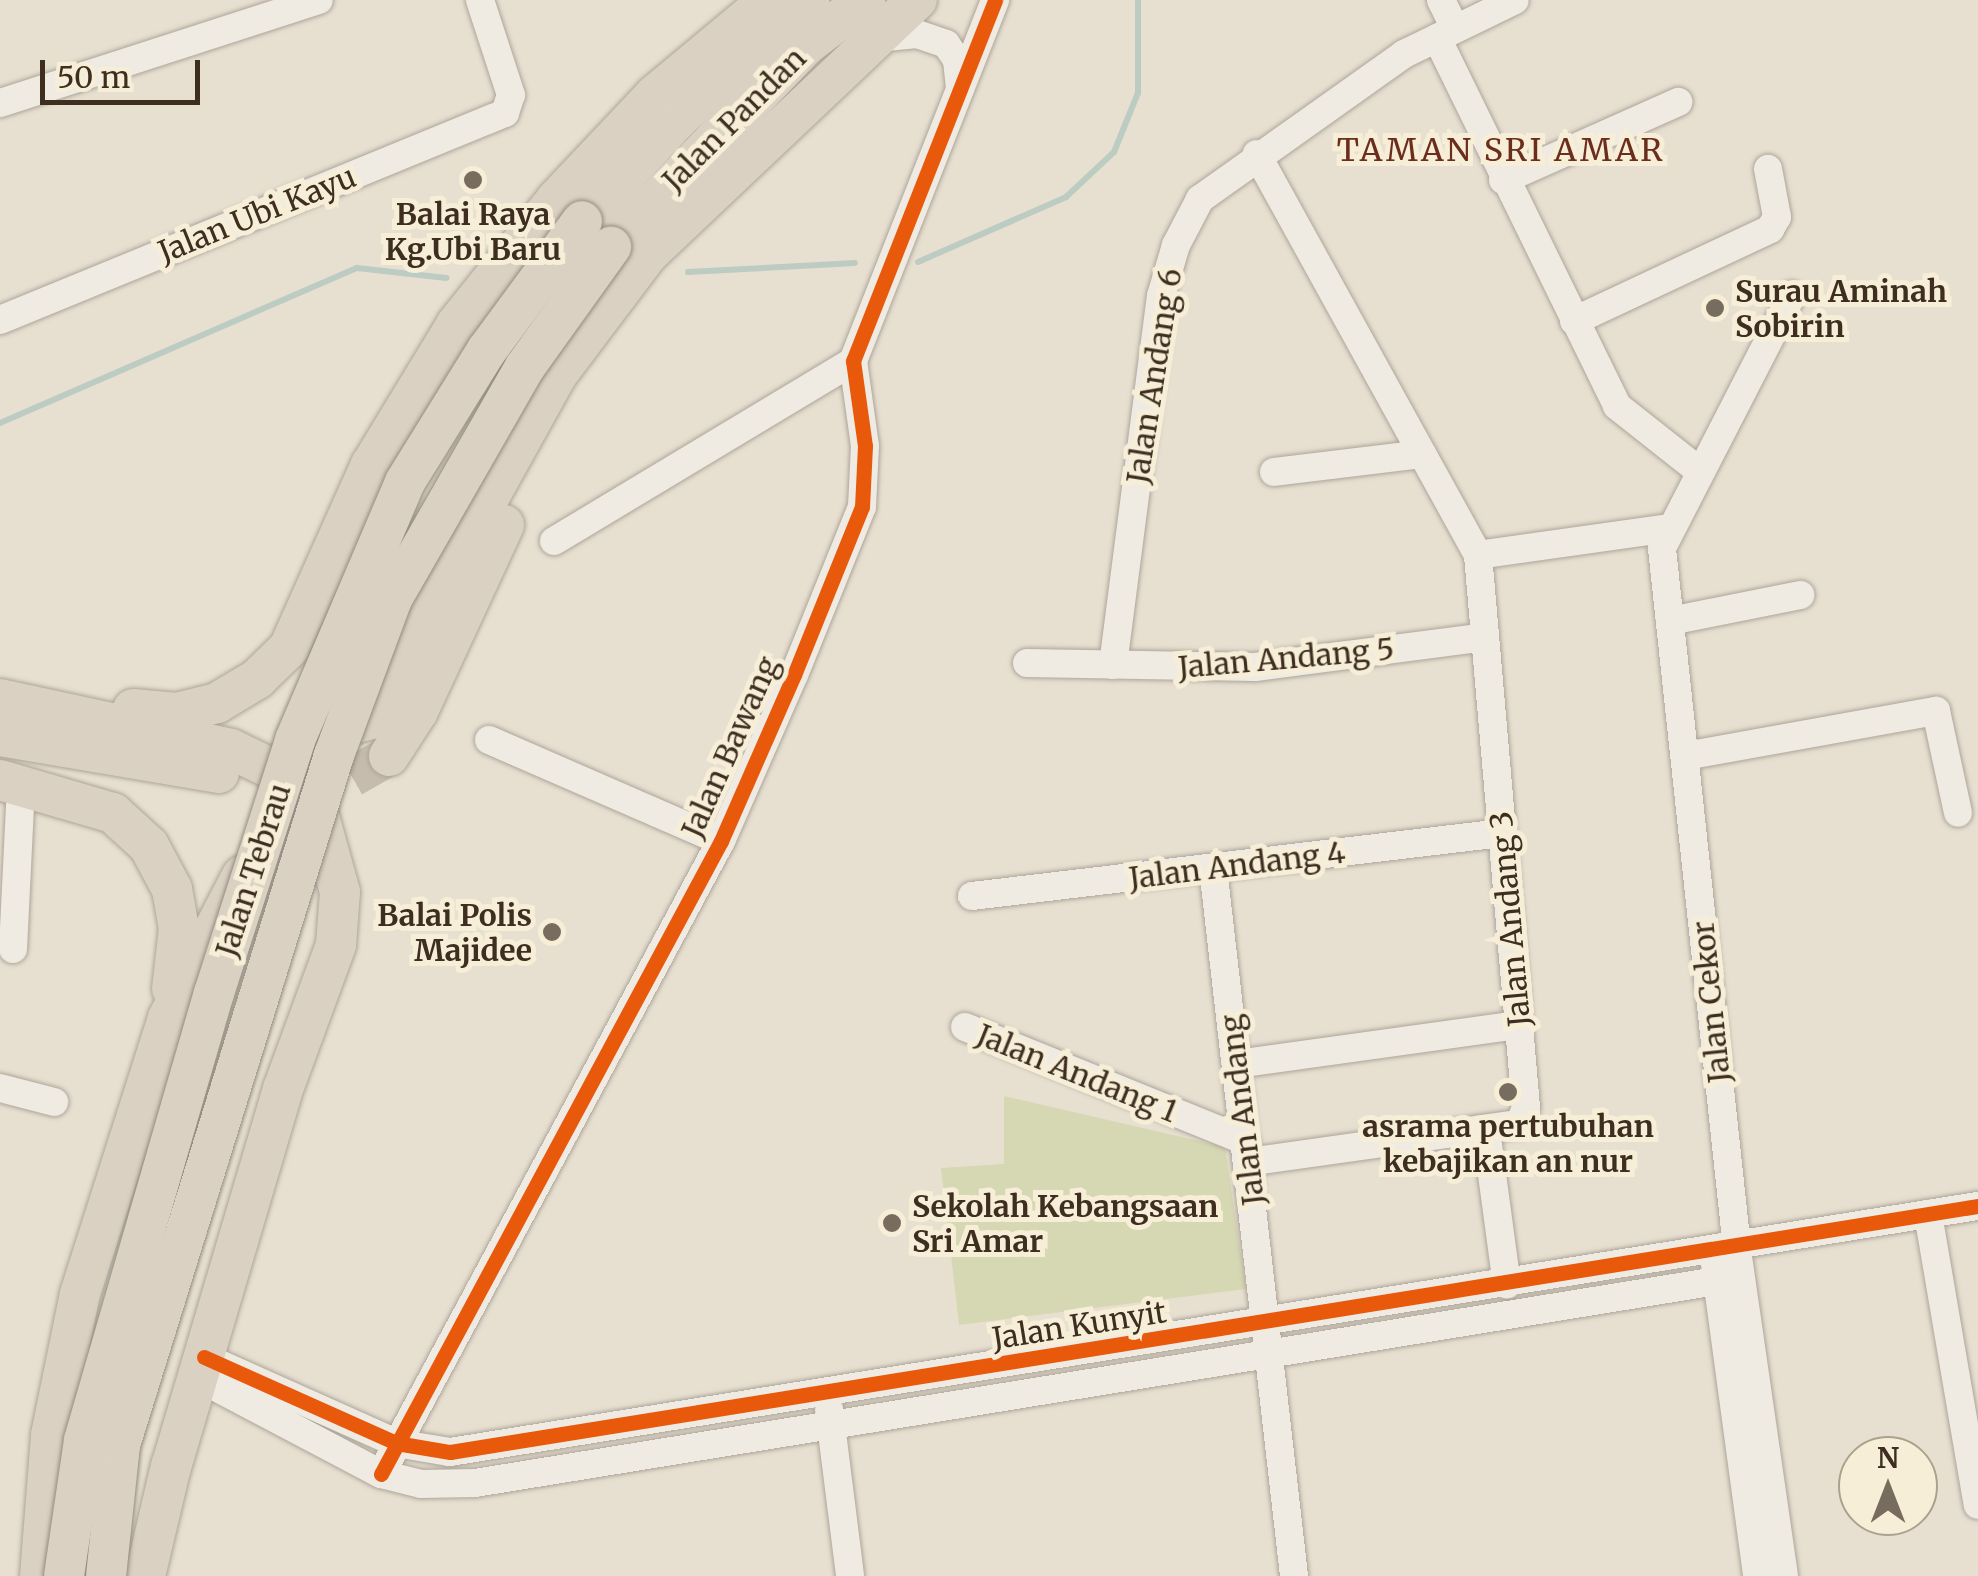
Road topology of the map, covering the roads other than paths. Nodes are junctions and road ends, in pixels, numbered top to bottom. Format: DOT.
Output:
graph roads {
  1 [pos="318,0"];
  2 [pos="480,0"];
  3 [pos="769,0"];
  4 [pos="809,0"];
  5 [pos="917,0"];
  6 [pos="995,0"];
  7 [pos="1441,0"];
  8 [pos="1515,0"];
  9 [pos="870,19"];
  10 [pos="1446,33"];
  11 [pos="960,91"];
  12 [pos="1678,102"];
  13 [pos="0,103"];
  14 [pos="1257,154"];
  15 [pos="1768,169"];
  16 [pos="1504,180"];
  17 [pos="703,204"];
  18 [pos="597,234"];
  19 [pos="1792,295"];
  20 [pos="0,320"];
  21 [pos="1574,320"];
  22 [pos="853,361"];
  23 [pos="1422,454"];
  24 [pos="1698,470"];
  25 [pos="1274,472"];
  26 [pos="1669,528"];
  27 [pos="554,542"];
  28 [pos="1478,555"];
  29 [pos="322,571"];
  30 [pos="1800,595"];
  31 [pos="1670,622"];
  32 [pos="1485,638"];
  33 [pos="1027,663"];
  34 [pos="1113,666"];
  35 [pos="0,696"];
  36 [pos="0,736"];
  37 [pos="489,740"];
  38 [pos="389,756"];
  39 [pos="1684,756"];
  40 [pos="219,772"];
  41 [pos="11,784"];
  42 [pos="1958,813"];
  43 [pos="1502,833"];
  44 [pos="720,841"];
  45 [pos="1213,868"];
  46 [pos="972,896"];
  47 [pos="14,949"];
  48 [pos="314,1001"];
  49 [pos="168,1018"];
  50 [pos="1519,1024"];
  51 [pos="964,1027"];
  52 [pos="1236,1064"];
  53 [pos="0,1088"];
  54 [pos="54,1102"];
  55 [pos="1486,1130"];
  56 [pos="1247,1152"];
  57 [pos="1978,1206"];
  58 [pos="1928,1214"];
  59 [pos="1723,1260"];
  60 [pos="1508,1285"];
  61 [pos="1674,1287"];
  62 [pos="1267,1323"];
  63 [pos="1724,1327"];
  64 [pos="1271,1353"];
  65 [pos="201,1367"];
  66 [pos="1967,1387"];
  67 [pos="827,1392"];
  68 [pos="831,1425"];
  69 [pos="396,1443"];
  70 [pos="381,1474"];
  71 [pos="1978,1505"];
  72 [pos="40,1576"];
  73 [pos="64,1576"];
  74 [pos="106,1576"];
  75 [pos="145,1576"];
  76 [pos="850,1576"];
  77 [pos="1294,1576"];
  78 [pos="1757,1576"];
  79 [pos="1784,1576"];
  1 -- 13 [label="street"];
  2 -- 20 [label="street, Jalan Ubi Kayu"];
  3 -- 29 [label="highway"];
  4 -- 18 [label="highway, Jalan Pandan"];
  5 -- 9 [label="highway"];
  6 -- 11 [label="street, Jalan Bawang"];
  7 -- 10 [label="street"];
  8 -- 10 [label="street, Jalan Andang 6"];
  9 -- 11 [label="street"];
  9 -- 17 [label="highway"];
  9 -- 18 [label="highway, Jalan Pandan"];
  10 -- 14 [label="street, Jalan Andang 6"];
  10 -- 16 [label="street"];
  11 -- 22 [label="street, Jalan Bawang"];
  12 -- 16 [label="street"];
  14 -- 23 [label="street, Jalan Andang 3"];
  14 -- 34 [label="street, Jalan Andang 6"];
  15 -- 21 [label="street"];
  16 -- 21 [label="street"];
  17 -- 29 [label="highway"];
  17 -- 38 [label="highway"];
  18 -- 73 [label="highway, Jalan Tebrau, bridge"];
  18 -- 74 [label="highway, Jalan Tebrau, bridge"];
  19 -- 24 [label="street, Jalan Cekor"];
  21 -- 24 [label="street"];
  22 -- 27 [label="street"];
  22 -- 44 [label="street, Jalan Bawang"];
  23 -- 25 [label="street"];
  23 -- 28 [label="street, Jalan Andang 3"];
  24 -- 26 [label="street, Jalan Cekor"];
  26 -- 28 [label="street"];
  26 -- 31 [label="street, Jalan Cekor"];
  28 -- 32 [label="street, Jalan Andang 3"];
  29 -- 35 [label="highway"];
  30 -- 31 [label="street"];
  31 -- 39 [label="street, Jalan Cekor"];
  32 -- 34 [label="street, Jalan Andang 5"];
  32 -- 43 [label="street, Jalan Andang 3"];
  33 -- 34 [label="street, Jalan Andang 5"];
  35 -- 48 [label="highway"];
  36 -- 40 [label="highway"];
  37 -- 44 [label="street"];
  39 -- 42 [label="street"];
  39 -- 59 [label="street, Jalan Cekor"];
  41 -- 47 [label="street"];
  41 -- 49 [label="highway"];
  43 -- 45 [label="street, Jalan Andang 4"];
  43 -- 50 [label="street, Jalan Andang 3"];
  44 -- 69 [label="street, Jalan Bawang"];
  45 -- 46 [label="street, Jalan Andang 4"];
  45 -- 52 [label="street, Jalan Andang"];
  48 -- 49 [label="highway"];
  48 -- 65 [label="highway"];
  49 -- 72 [label="highway"];
  50 -- 52 [label="street"];
  50 -- 55 [label="street, Jalan Andang 3"];
  51 -- 56 [label="street, Jalan Andang 1"];
  52 -- 56 [label="street, Jalan Andang"];
  53 -- 54 [label="street"];
  55 -- 56 [label="street, Jalan Andang 3"];
  55 -- 60 [label="street"];
  56 -- 62 [label="street, Jalan Andang"];
  57 -- 58 [label="street, Jalan Kunyit"];
  58 -- 59 [label="street, Jalan Kunyit"];
  58 -- 66 [label="street"];
  59 -- 60 [label="street, Jalan Kunyit"];
  59 -- 61 [label="street, Jalan Kunyit"];
  59 -- 63 [label="street, Jalan Cekor"];
  59 -- 79 [label="street, Jalan Cekor"];
  60 -- 62 [label="street, Jalan Kunyit"];
  61 -- 63 [label="street"];
  61 -- 64 [label="street, Jalan Kunyit"];
  62 -- 64 [label="street, Jalan Andang"];
  62 -- 67 [label="street, Jalan Kunyit"];
  63 -- 78 [label="street, Jalan Cekor"];
  64 -- 68 [label="street, Jalan Kunyit"];
  64 -- 77 [label="street, Jalan Andang"];
  65 -- 69 [label="street, Jalan Kunyit"];
  65 -- 70 [label="street, Jalan Kunyit"];
  65 -- 75 [label="highway"];
  66 -- 71 [label="street"];
  67 -- 68 [label="street"];
  67 -- 69 [label="street, Jalan Kunyit"];
  68 -- 70 [label="street, Jalan Kunyit"];
  68 -- 76 [label="street"];
  69 -- 70 [label="street, Jalan Bawang"];
}
